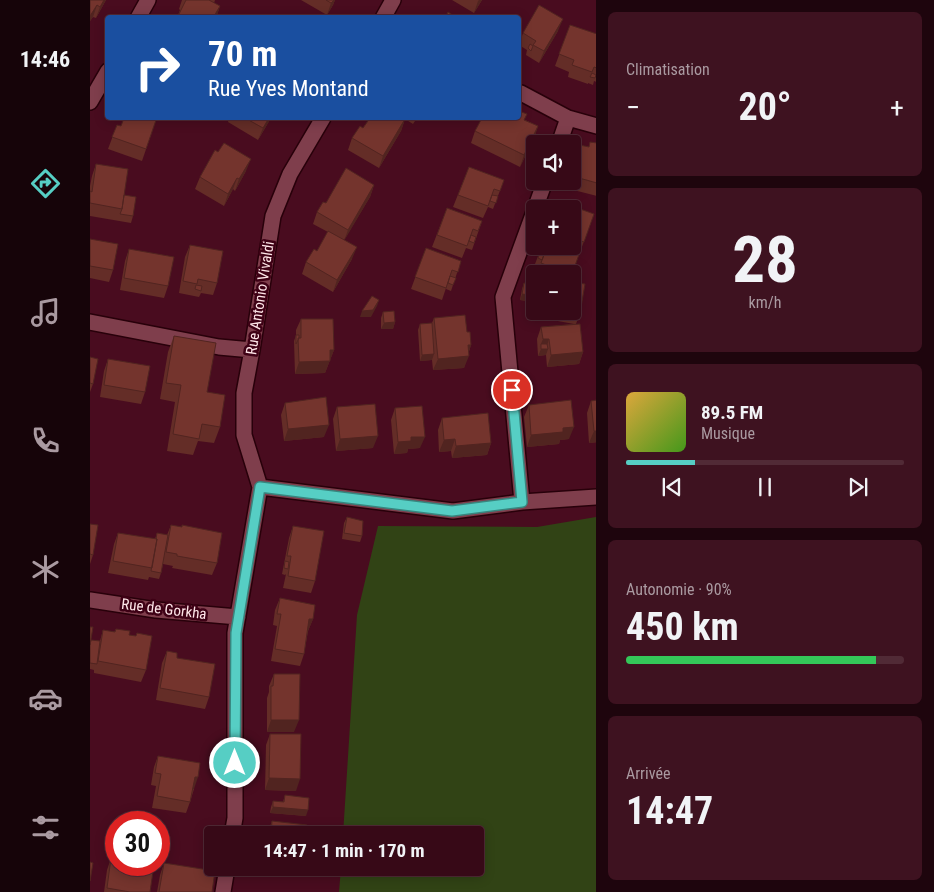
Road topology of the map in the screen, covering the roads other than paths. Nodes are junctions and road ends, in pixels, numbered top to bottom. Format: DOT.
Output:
graph roads {
  1 [pos="148,0"];
  2 [pos="393,0"];
  3 [pos="140,15"];
  4 [pos="384,15"];
  5 [pos="105,77"];
  6 [pos="521,93"];
  7 [pos="90,102"];
  8 [pos="568,118"];
  9 [pos="322,120"];
  10 [pos="596,126"];
  11 [pos="562,135"];
  12 [pos="526,234"];
  13 [pos="90,322"];
  14 [pos="252,350"];
  15 [pos="260,487"];
  16 [pos="596,496"];
  17 [pos="522,502"];
  18 [pos="90,600"];
  19 [pos="238,617"];
  20 [pos="233,826"];
  21 [pos="226,876"];
  22 [pos="223,892"];
  1 -- 3 [label="street"];
  2 -- 4 [label="street"];
  5 -- 7 [label="street"];
  6 -- 8 [label="street"];
  8 -- 10 [label="street"];
  8 -- 11 [label="street"];
  9 -- 14 [label="street, Rue Antonio Vivaldi"];
  12 -- 17 [label="street"];
  13 -- 14 [label="street"];
  14 -- 15 [label="street, Rue Antonio Vivaldi"];
  15 -- 17 [label="street"];
  15 -- 19 [label="street"];
  16 -- 17 [label="street"];
  18 -- 19 [label="street, Rue de Gorkha"];
  19 -- 20 [label="street"];
  21 -- 22 [label="street"];
}
